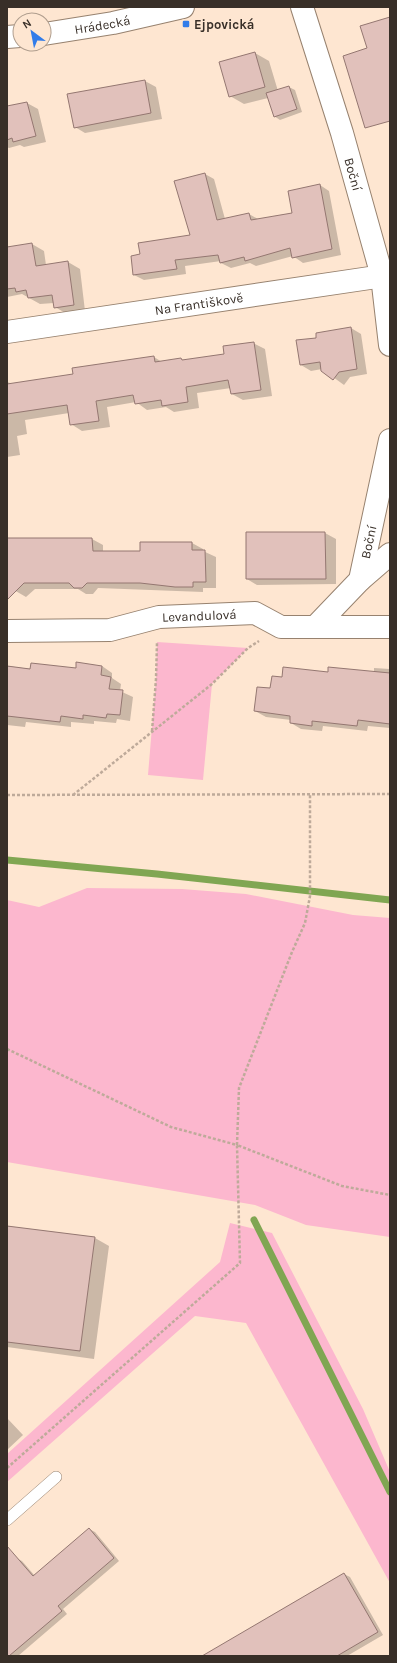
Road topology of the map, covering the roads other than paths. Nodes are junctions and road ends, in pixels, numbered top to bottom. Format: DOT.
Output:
graph roads {
  1 [pos="183,7"];
  2 [pos="302,7"];
  3 [pos="52,33"];
  4 [pos="386,275"];
  5 [pos="7,332"];
  6 [pos="390,345"];
  7 [pos="389,452"];
  8 [pos="390,555"];
  9 [pos="360,580"];
  10 [pos="390,626"];
  11 [pos="315,627"];
  12 [pos="7,631"];
  13 [pos="56,1477"];
  14 [pos="7,1520"];
  1 -- 3 [label="street, Hrádecká"];
  2 -- 4 [label="street, Boční"];
  4 -- 5 [label="street, Na Františkově"];
  4 -- 6 [label="street, Boční"];
  7 -- 9 [label="street, Boční"];
  8 -- 9 [label="street"];
  9 -- 11 [label="street"];
  10 -- 11 [label="street, Levandulová"];
  11 -- 12 [label="street, Levandulová"];
  13 -- 14 [label="lane"];
}
